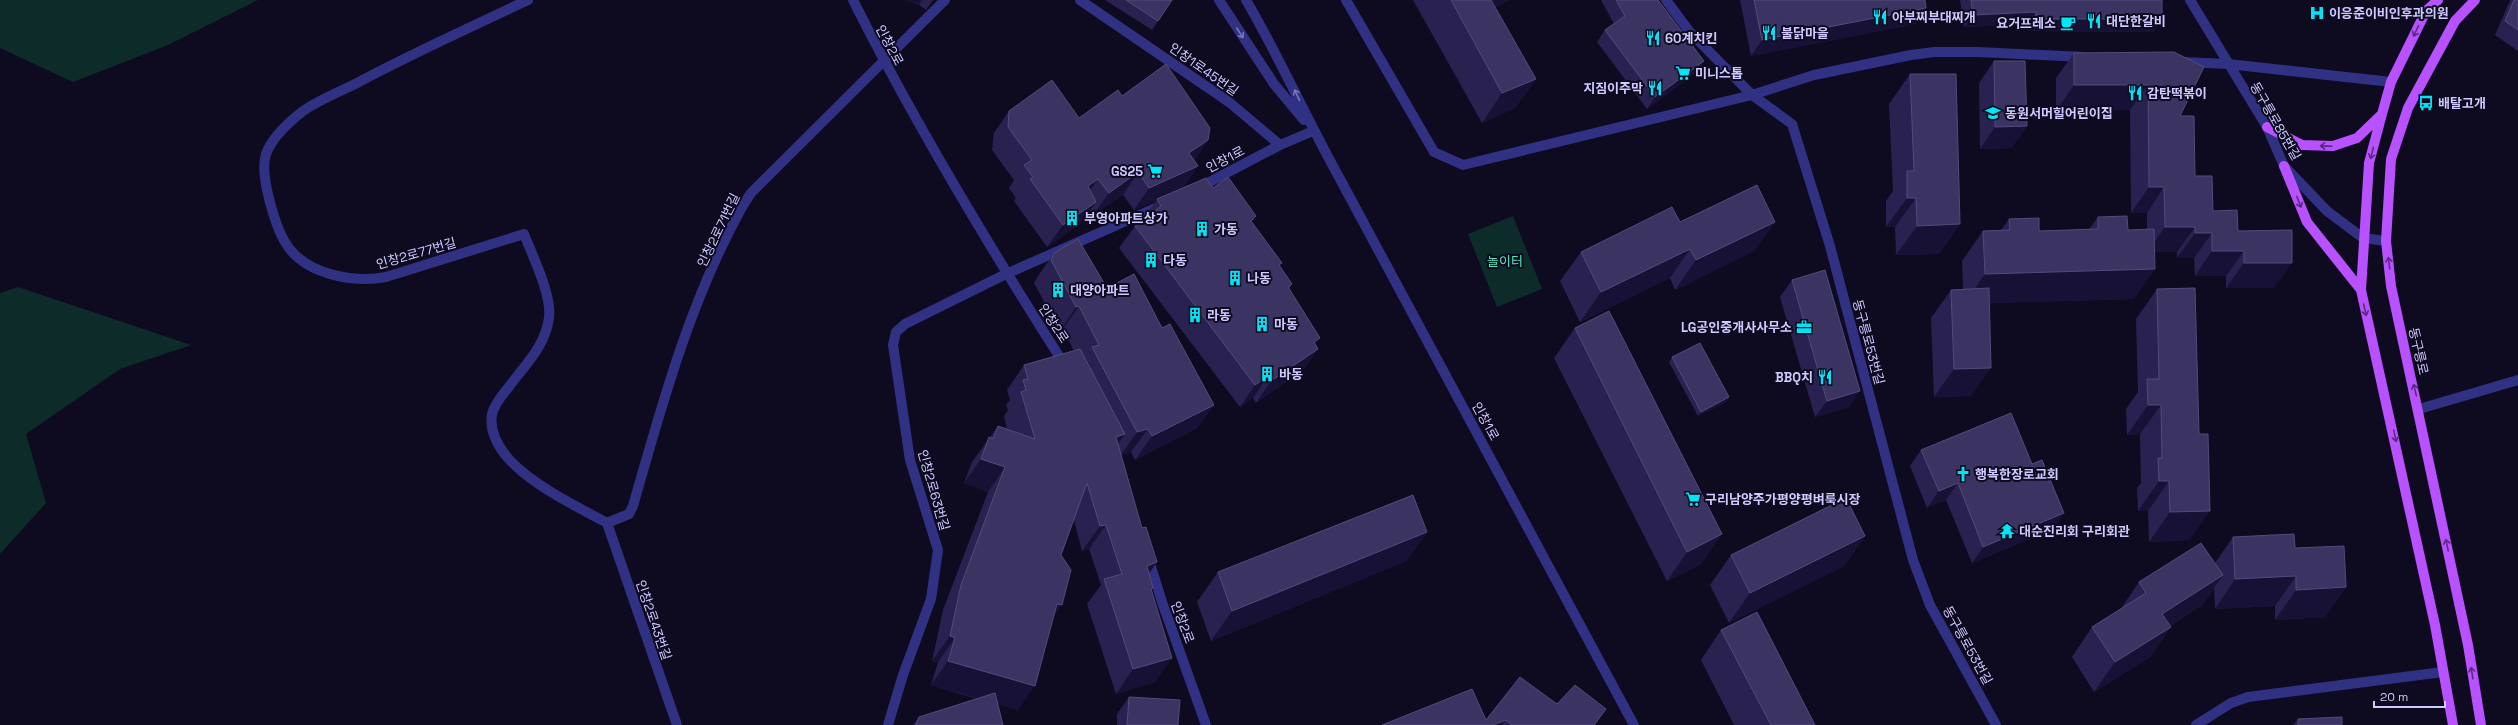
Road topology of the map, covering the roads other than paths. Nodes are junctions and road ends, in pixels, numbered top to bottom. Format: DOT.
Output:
graph roads {
  1 [pos="528,0"];
  2 [pos="853,0"];
  3 [pos="945,0"];
  4 [pos="1080,0"];
  5 [pos="1219,0"];
  6 [pos="1246,0"];
  7 [pos="1346,0"];
  8 [pos="1666,0"];
  9 [pos="2190,0"];
  10 [pos="2438,0"];
  11 [pos="2475,0"];
  12 [pos="2096,57"];
  13 [pos="883,60"];
  14 [pos="2174,61"];
  15 [pos="2228,64"];
  16 [pos="2391,82"];
  17 [pos="1752,95"];
  18 [pos="2382,114"];
  19 [pos="2267,128"];
  20 [pos="1313,131"];
  21 [pos="1280,145"];
  22 [pos="2284,166"];
  23 [pos="1187,194"];
  24 [pos="1166,203"];
  25 [pos="2363,238"];
  26 [pos="2386,241"];
  27 [pos="1006,274"];
  28 [pos="2361,290"];
  29 [pos="1073,378"];
  30 [pos="2518,380"];
  31 [pos="2419,409"];
  32 [pos="607,523"];
  33 [pos="1144,543"];
  34 [pos="2443,672"];
  35 [pos="677,725"];
  36 [pos="888,725"];
  37 [pos="1206,725"];
  38 [pos="1634,725"];
  39 [pos="1996,725"];
  40 [pos="2196,725"];
  41 [pos="2453,725"];
  42 [pos="2481,725"];
  1 -- 32 [label="street, 인창2로77번길"];
  2 -- 13 [label="street, 인창2로"];
  3 -- 13 [label="street, 인창2로71번길"];
  4 -- 21 [label="street, 인창1로45번길"];
  5 -- 20 [label="street, 인창1로, one-way"];
  20 -- 6 [label="street, 인창1로, one-way"];
  7 -- 17 [label="street"];
  8 -- 17 [label="street, 동구릉로53번길"];
  9 -- 15 [label="street, 동구릉로85번길"];
  10 -- 16 [label="main road, one-way"];
  11 -- 26 [label="main road, 동구릉로"];
  12 -- 17 [label="street"];
  13 -- 27 [label="street, 인창2로"];
  13 -- 32 [label="street, 인창2로71번길"];
  14 -- 15 [label="street"];
  15 -- 16 [label="street"];
  15 -- 19 [label="street, 동구릉로85번길"];
  16 -- 18 [label="main road"];
  17 -- 39 [label="street, 동구릉로53번길"];
  18 -- 19 [label="main road, one-way"];
  18 -- 25 [label="main road, one-way"];
  19 -- 22 [label="street, 동구릉로85번길"];
  20 -- 21 [label="street"];
  20 -- 38 [label="street, 인창1로"];
  21 -- 23 [label="street, 인창1로"];
  22 -- 25 [label="street, 동구릉로85번길"];
  22 -- 28 [label="main road, one-way"];
  24 -- 27 [label="street"];
  25 -- 26 [label="street, 동구릉로85번길"];
  25 -- 28 [label="main road"];
  31 -- 26 [label="main road, 동구릉로, one-way"];
  27 -- 29 [label="street, 인창2로"];
  27 -- 36 [label="street, 인창2로63번길"];
  28 -- 34 [label="main road, one-way"];
  30 -- 31 [label="street"];
  42 -- 31 [label="main road, 동구릉로, one-way"];
  32 -- 35 [label="street, 인창2로43번길"];
  33 -- 37 [label="street, 인창2로"];
  34 -- 40 [label="street"];
  34 -- 41 [label="main road"];
}
